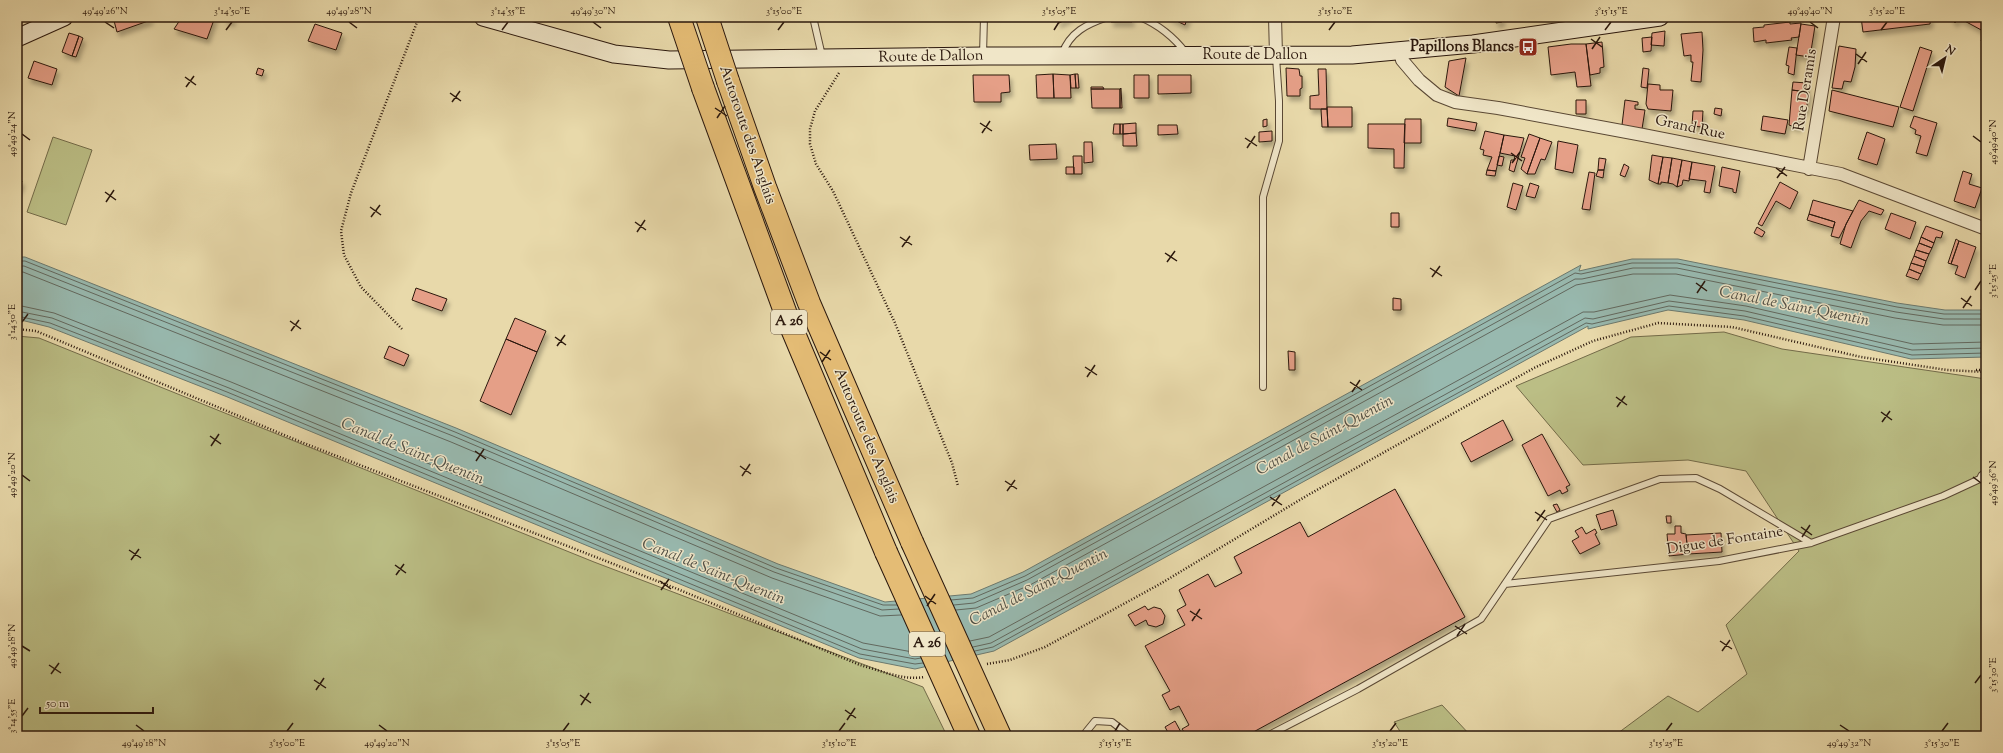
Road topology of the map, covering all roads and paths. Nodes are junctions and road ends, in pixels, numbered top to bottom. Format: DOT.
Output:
graph roads {
  1 [pos="64,17"];
  2 [pos="419,17"];
  3 [pos="483,17"];
  4 [pos="679,17"];
  5 [pos="707,17"];
  6 [pos="813,17"];
  7 [pos="984,17"];
  8 [pos="1108,17"];
  9 [pos="1140,17"];
  10 [pos="1275,17"];
  11 [pos="1660,17"];
  12 [pos="1834,17"];
  13 [pos="17,38"];
  14 [pos="1400,52"];
  15 [pos="1188,55"];
  16 [pos="1276,55"];
  17 [pos="983,56"];
  18 [pos="1061,56"];
  19 [pos="823,58"];
  20 [pos="848,59"];
  21 [pos="1809,169"];
  22 [pos="1986,229"];
  23 [pos="17,329"];
  24 [pos="402,329"];
  25 [pos="1986,371"];
  26 [pos="1263,388"];
  27 [pos="1985,476"];
  28 [pos="958,486"];
  29 [pos="1811,543"];
  30 [pos="1505,584"];
  31 [pos="979,666"];
  32 [pos="932,675"];
  33 [pos="969,736"];
  34 [pos="1000,736"];
  35 [pos="1086,736"];
  36 [pos="1130,736"];
  37 [pos="1267,736"];
  1 -- 13 [label="street"];
  2 -- 24 [label="path"];
  3 -- 19 [label="street, Route de Dallon"];
  4 -- 33 [label="highway, Autoroute des Anglais / A 26, bridge"];
  5 -- 34 [label="highway, Autoroute des Anglais / A 26, bridge"];
  6 -- 19 [label="lane"];
  7 -- 17 [label="lane"];
  8 -- 18 [label="lane"];
  9 -- 15 [label="lane"];
  10 -- 16 [label="street"];
  11 -- 14 [label="street, Route de Dallon"];
  12 -- 21 [label="street, Rue Deramis"];
  14 -- 16 [label="street, Route de Dallon"];
  14 -- 21 [label="street, Grand Rue"];
  15 -- 16 [label="street, Route de Dallon"];
  15 -- 18 [label="street, Route de Dallon"];
  16 -- 26 [label="lane"];
  17 -- 18 [label="street, Route de Dallon"];
  17 -- 20 [label="street, Route de Dallon"];
  19 -- 20 [label="street, Route de Dallon"];
  20 -- 28 [label="path"];
  21 -- 22 [label="street, Grand Rue"];
  23 -- 32 [label="path"];
  25 -- 31 [label="path"];
  27 -- 29 [label="lane, Digue de Fontaine"];
  29 -- 30 [label="lane, Digue de Fontaine"];
  29 -- 30 [label="lane"];
  30 -- 37 [label="lane"];
  35 -- 36 [label="lane"];
}
